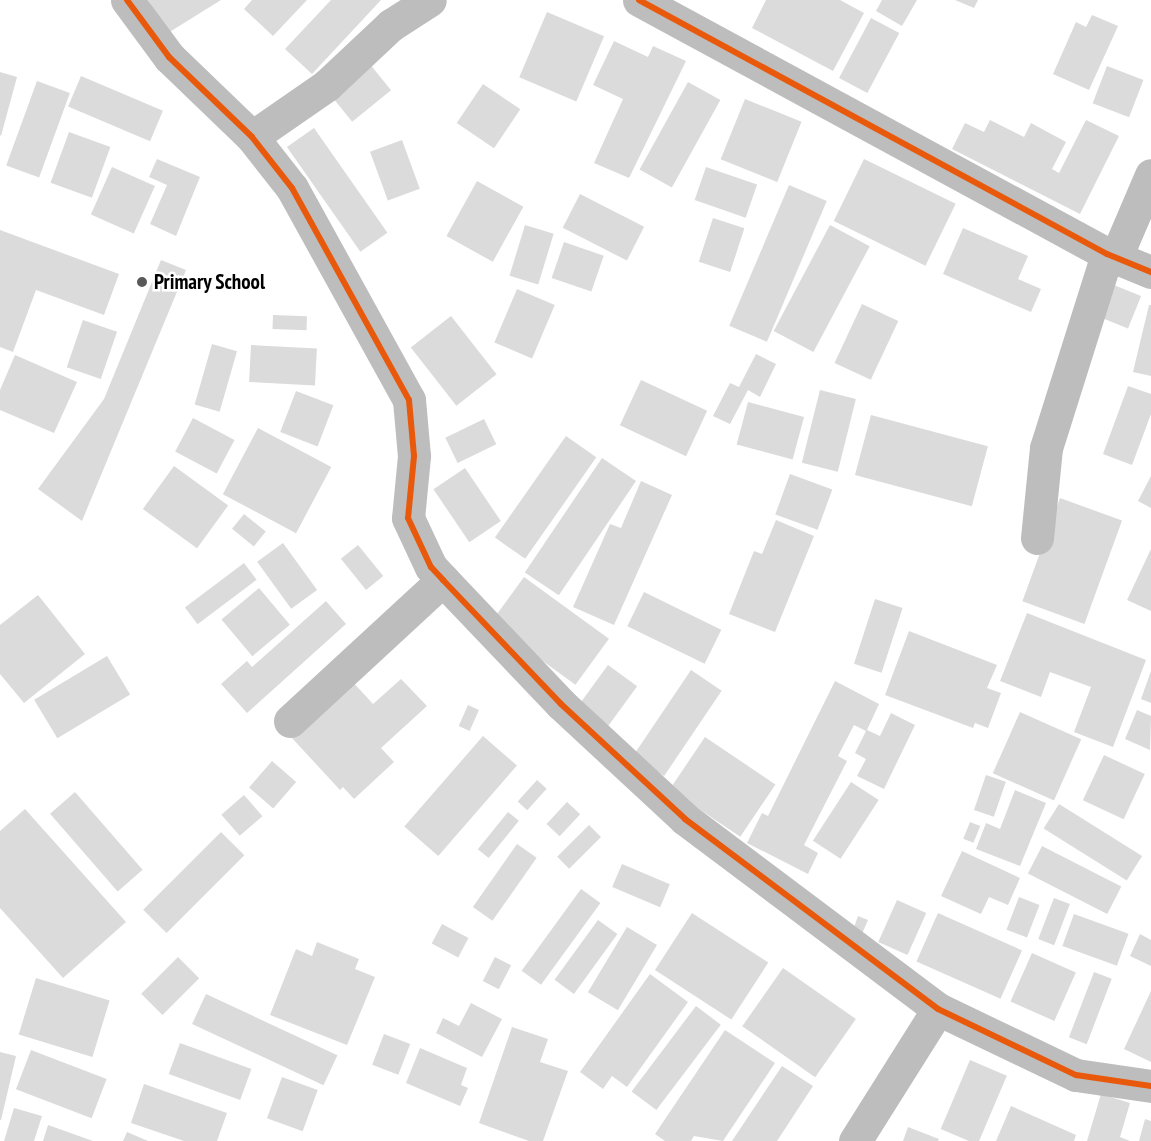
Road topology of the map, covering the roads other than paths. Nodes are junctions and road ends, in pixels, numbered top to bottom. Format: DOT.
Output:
graph roads {
  1 [pos="127,0"];
  2 [pos="430,0"];
  3 [pos="639,0"];
  4 [pos="252,137"];
  5 [pos="1151,175"];
  6 [pos="1111,255"];
  7 [pos="1151,272"];
  8 [pos="1037,538"];
  9 [pos="443,580"];
  10 [pos="290,721"];
  11 [pos="938,1009"];
  12 [pos="1151,1086"];
  13 [pos="855,1141"];
  1 -- 4 [label="street"];
  2 -- 4 [label="street"];
  3 -- 6 [label="street"];
  4 -- 9 [label="street"];
  5 -- 6 [label="street"];
  6 -- 7 [label="street"];
  6 -- 8 [label="street"];
  9 -- 10 [label="street"];
  9 -- 11 [label="street"];
  11 -- 12 [label="street"];
  11 -- 13 [label="street"];
}
